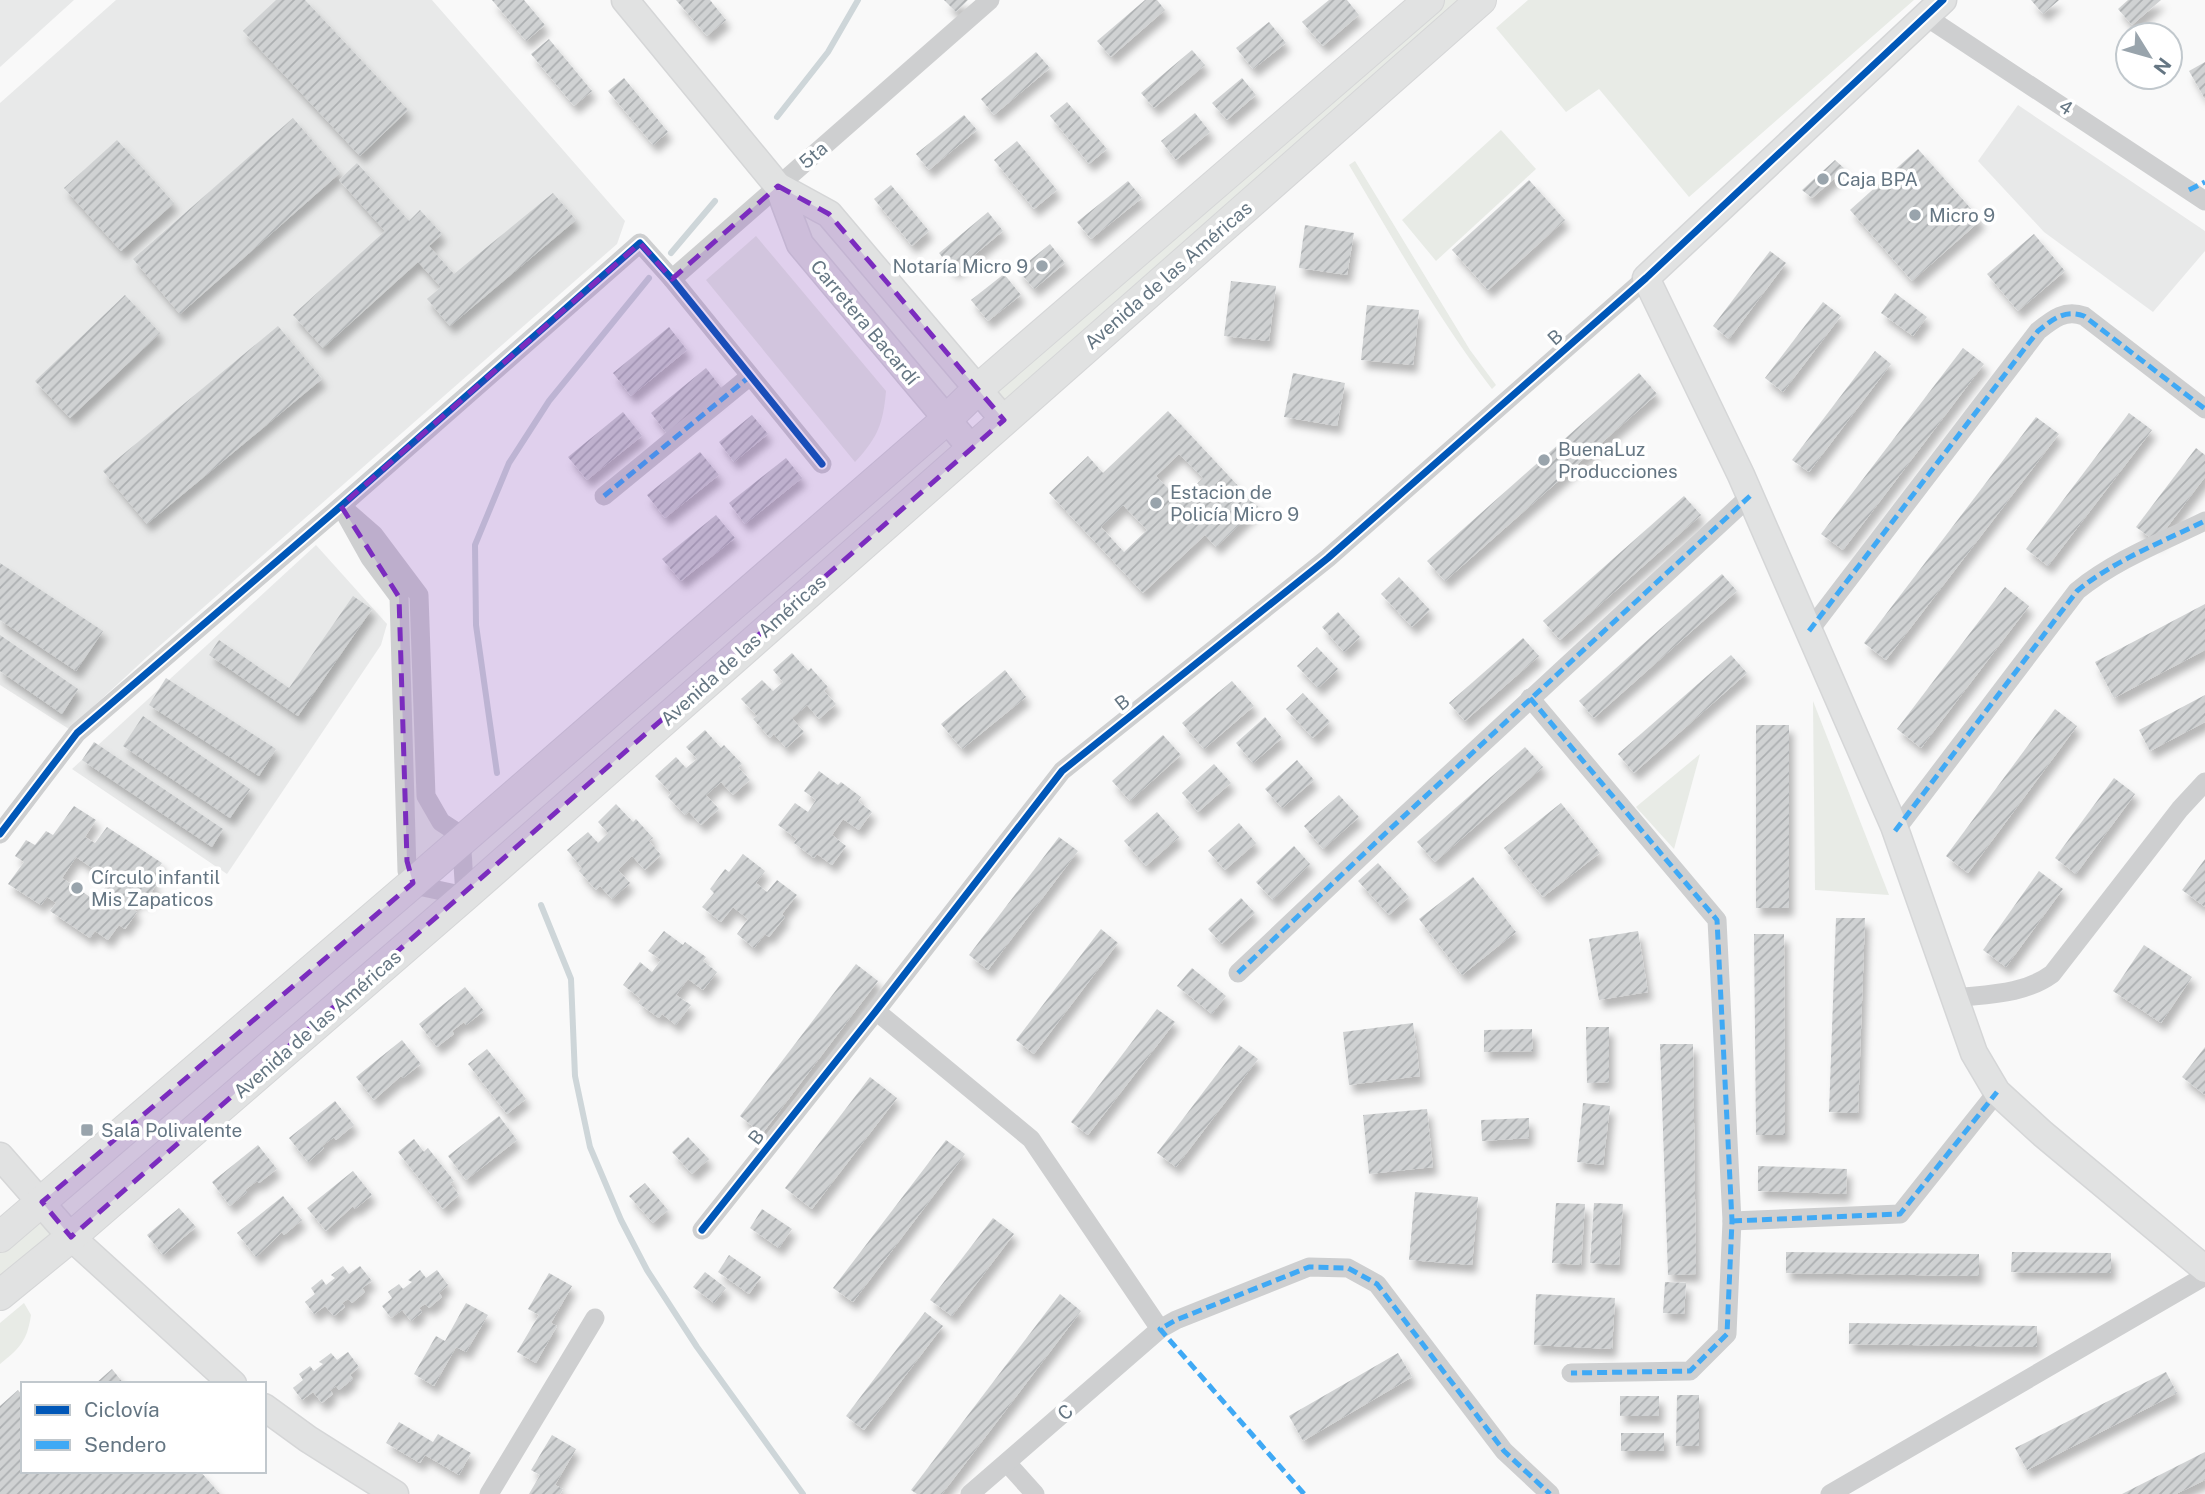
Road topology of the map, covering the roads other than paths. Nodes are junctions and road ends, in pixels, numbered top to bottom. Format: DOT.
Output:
graph roads {
  1 [pos="625,0"];
  2 [pos="990,0"];
  3 [pos="1429,0"];
  4 [pos="1481,0"];
  5 [pos="1934,8"];
  6 [pos="778,186"];
  7 [pos="2200,191"];
  8 [pos="1646,278"];
  9 [pos="672,279"];
  10 [pos="749,377"];
  11 [pos="978,389"];
  12 [pos="2205,409"];
  13 [pos="947,419"];
  14 [pos="1004,419"];
  15 [pos="971,448"];
  16 [pos="822,464"];
  17 [pos="604,496"];
  18 [pos="1750,496"];
  19 [pos="341,506"];
  20 [pos="2205,521"];
  21 [pos="1809,631"];
  22 [pos="1530,698"];
  23 [pos="2205,782"];
  24 [pos="2,827"];
  25 [pos="1895,831"];
  26 [pos="462,840"];
  27 [pos="413,883"];
  28 [pos="465,896"];
  29 [pos="1238,974"];
  30 [pos="1955,998"];
  31 [pos="876,1011"];
  32 [pos="1997,1092"];
  33 [pos="0,1156"];
  34 [pos="42,1202"];
  35 [pos="1732,1221"];
  36 [pos="702,1230"];
  37 [pos="0,1237"];
  38 [pos="71,1237"];
  39 [pos="2205,1269"];
  40 [pos="2205,1276"];
  41 [pos="0,1295"];
  42 [pos="595,1318"];
  43 [pos="1160,1329"];
  44 [pos="1571,1373"];
  45 [pos="231,1382"];
  46 [pos="266,1408"];
  47 [pos="1007,1462"];
  48 [pos="395,1494"];
  49 [pos="489,1494"];
  50 [pos="970,1494"];
  51 [pos="1035,1494"];
  52 [pos="1549,1494"];
  53 [pos="1830,1494"];
  1 -- 6 [label="street, Carretera Bacardí"];
  2 -- 6 [label="street, 5ta"];
  3 -- 11 [label="main road, Avenida de las Américas"];
  4 -- 14 [label="main road, Avenida de las Américas"];
  5 -- 7 [label="street, 4"];
  5 -- 8 [label="street"];
  6 -- 9 [label="street, 5ta"];
  6 -- 11 [label="street, Carretera Bacardí"];
  6 -- 13 [label="street, Carretera Bacardí"];
  8 -- 18 [label="street"];
  8 -- 31 [label="street, B"];
  9 -- 10 [label="street"];
  9 -- 19 [label="street"];
  10 -- 16 [label="street"];
  10 -- 17 [label="street"];
  11 -- 13 [label="main road, Avenida de las Américas"];
  11 -- 14 [label="street, Carretera Bacardí"];
  12 -- 21 [label="street"];
  13 -- 15 [label="street, Carretera Bacardí"];
  13 -- 26 [label="main road, Avenida de las Américas"];
  14 -- 15 [label="main road, Avenida de las Américas"];
  15 -- 28 [label="main road, Avenida de las Américas"];
  18 -- 21 [label="street"];
  18 -- 22 [label="street"];
  19 -- 24 [label="street"];
  19 -- 26 [label="street"];
  19 -- 27 [label="street"];
  20 -- 25 [label="street"];
  21 -- 25 [label="street"];
  22 -- 29 [label="street"];
  22 -- 35 [label="street"];
  23 -- 30 [label="street"];
  25 -- 30 [label="street"];
  26 -- 27 [label="main road, Avenida de las Américas"];
  26 -- 28 [label="street"];
  27 -- 28 [label="street"];
  27 -- 34 [label="main road, Avenida de las Américas"];
  28 -- 38 [label="main road, Avenida de las Américas"];
  30 -- 32 [label="street"];
  31 -- 36 [label="street, B"];
  31 -- 43 [label="street"];
  32 -- 35 [label="street"];
  32 -- 39 [label="street"];
  33 -- 34 [label="street"];
  34 -- 37 [label="main road, Avenida de las Américas"];
  34 -- 38 [label="street"];
  35 -- 44 [label="street"];
  38 -- 41 [label="main road, Avenida de las Américas"];
  38 -- 45 [label="street"];
  40 -- 53 [label="street"];
  42 -- 49 [label="street"];
  43 -- 47 [label="street, C"];
  43 -- 52 [label="street, C"];
  46 -- 48 [label="street"];
  47 -- 50 [label="street, C"];
  47 -- 51 [label="street"];
}
